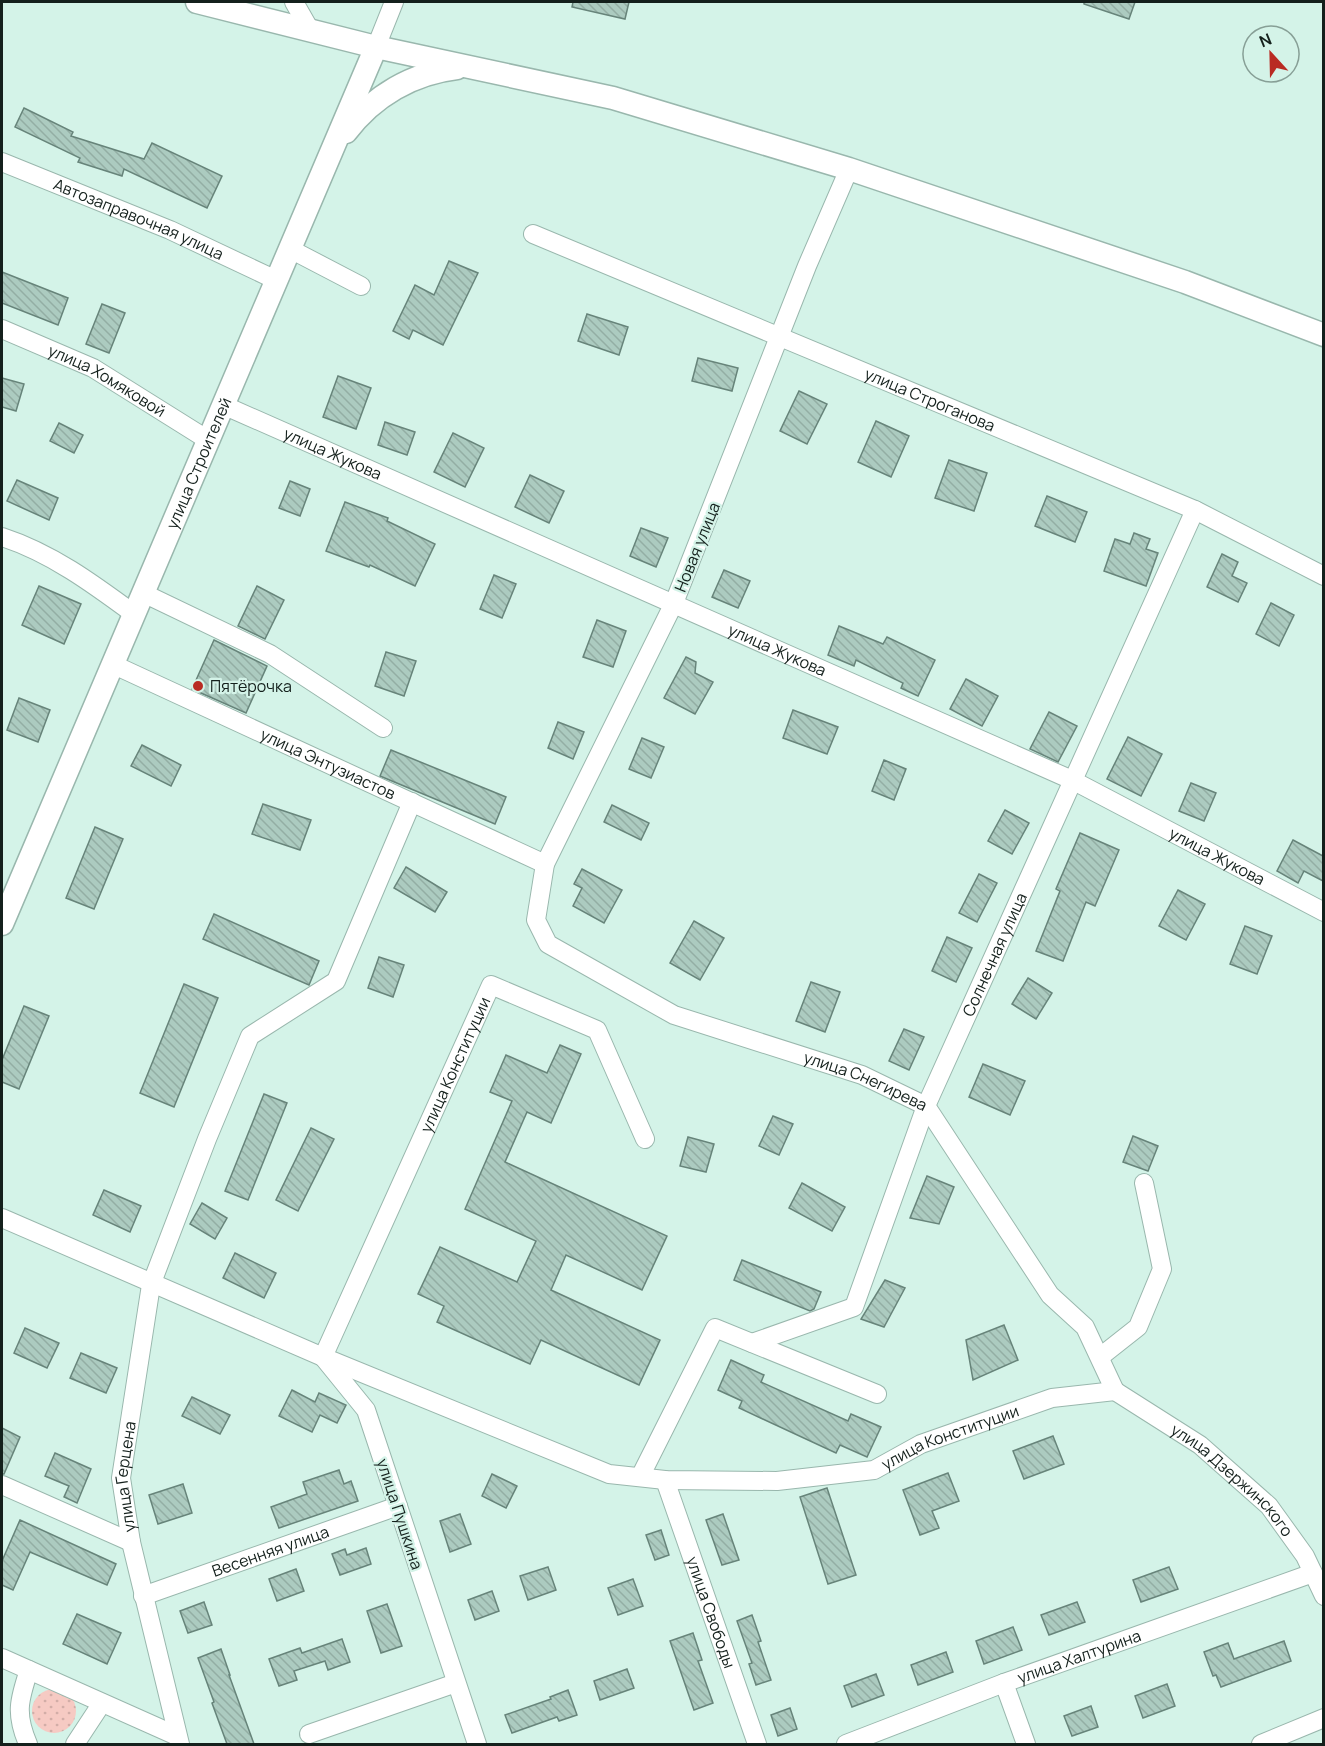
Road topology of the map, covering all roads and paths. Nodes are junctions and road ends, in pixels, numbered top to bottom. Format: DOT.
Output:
graph roads {
  1 [pos="197,2"];
  2 [pos="294,2"];
  3 [pos="394,2"];
  4 [pos="310,30"];
  5 [pos="376,47"];
  6 [pos="467,67"];
  7 [pos="331,152"];
  8 [pos="2,162"];
  9 [pos="849,169"];
  10 [pos="533,234"];
  11 [pos="290,249"];
  12 [pos="276,280"];
  13 [pos="361,286"];
  14 [pos="2,329"];
  15 [pos="1323,335"];
  16 [pos="780,338"];
  17 [pos="223,405"];
  18 [pos="208,440"];
  19 [pos="1195,510"];
  20 [pos="2,537"];
  21 [pos="1323,576"];
  22 [pos="143,593"];
  23 [pos="674,603"];
  24 [pos="134,614"];
  25 [pos="112,664"];
  26 [pos="383,729"];
  27 [pos="1072,780"];
  28 [pos="412,802"];
  29 [pos="545,864"];
  30 [pos="1323,912"];
  31 [pos="536,920"];
  32 [pos="2,924"];
  33 [pos="926,1106"];
  34 [pos="645,1139"];
  35 [pos="1144,1183"];
  36 [pos="2,1218"];
  37 [pos="151,1285"];
  38 [pos="752,1343"];
  39 [pos="323,1357"];
  40 [pos="1100,1357"];
  41 [pos="1115,1391"];
  42 [pos="877,1394"];
  43 [pos="640,1477"];
  44 [pos="665,1480"];
  45 [pos="2,1485"];
  46 [pos="398,1506"];
  47 [pos="131,1542"];
  48 [pos="1313,1573"];
  49 [pos="143,1596"];
  50 [pos="1323,1596"];
  51 [pos="2,1658"];
  52 [pos="29,1670"];
  53 [pos="456,1683"];
  54 [pos="1004,1683"];
  55 [pos="102,1702"];
  56 [pos="1323,1718"];
  57 [pos="309,1734"];
  58 [pos="178,1740"];
  59 [pos="28,1744"];
  60 [pos="75,1744"];
  61 [pos="477,1744"];
  62 [pos="757,1744"];
  63 [pos="846,1744"];
  64 [pos="1026,1744"];
  65 [pos="1261,1744"];
  1 -- 4 [label="main road"];
  2 -- 4 [label="street"];
  3 -- 5 [label="street, улица Строителей"];
  4 -- 5 [label="main road"];
  5 -- 6 [label="main road"];
  5 -- 7 [label="main road, улица Строителей"];
  6 -- 7 [label="main road"];
  6 -- 9 [label="main road"];
  7 -- 11 [label="main road, улица Строителей"];
  8 -- 12 [label="street, Автозаправочная улица"];
  9 -- 15 [label="main road"];
  9 -- 16 [label="street, Новая улица"];
  10 -- 16 [label="street, улица Строганова"];
  11 -- 12 [label="main road, улица Строителей"];
  11 -- 13 [label="street"];
  12 -- 17 [label="main road, улица Строителей"];
  14 -- 18 [label="street, улица Хомяковой"];
  16 -- 19 [label="street, улица Строганова"];
  16 -- 23 [label="street, Новая улица"];
  17 -- 18 [label="main road, улица Строителей"];
  17 -- 23 [label="street, улица Жукова"];
  18 -- 22 [label="main road, улица Строителей"];
  19 -- 21 [label="street, улица Строганова"];
  19 -- 27 [label="street, Солнечная улица"];
  20 -- 24 [label="street"];
  22 -- 24 [label="main road, улица Строителей"];
  22 -- 26 [label="street"];
  23 -- 27 [label="street, улица Жукова"];
  23 -- 29 [label="street, Новая улица"];
  24 -- 25 [label="main road, улица Строителей"];
  25 -- 28 [label="street, улица Энтузиастов"];
  25 -- 32 [label="main road, улица Строителей"];
  27 -- 30 [label="street, улица Жукова"];
  27 -- 33 [label="street, Солнечная улица"];
  28 -- 29 [label="street, улица Энтузиастов"];
  28 -- 37 [label="street"];
  29 -- 31 [label="street, Новая улица"];
  31 -- 33 [label="street, улица Снегирева"];
  33 -- 38 [label="street, Солнечная улица"];
  33 -- 40 [label="street, улица Снегирева"];
  34 -- 39 [label="street, улица Конституции"];
  35 -- 40 [label="street"];
  36 -- 37 [label="street, улица Конституции"];
  37 -- 39 [label="street, улица Конституции"];
  37 -- 47 [label="street, улица Герцена"];
  38 -- 42 [label="street"];
  38 -- 43 [label="street"];
  39 -- 43 [label="street, улица Конституции"];
  39 -- 46 [label="street, улица Пушкина"];
  40 -- 41 [label="street, улица Снегирева"];
  41 -- 44 [label="street, улица Конституции"];
  41 -- 48 [label="street, улица Дзержинского"];
  43 -- 44 [label="street, улица Конституции"];
  44 -- 62 [label="street, улица Свободы"];
  45 -- 47 [label="street"];
  46 -- 49 [label="street, Весенняя улица"];
  46 -- 53 [label="street, улица Пушкина"];
  47 -- 49 [label="street, улица Герцена"];
  48 -- 50 [label="street, улица Дзержинского"];
  48 -- 54 [label="street, улица Халтурина"];
  49 -- 58 [label="street, улица Герцена"];
  51 -- 52 [label="street, улица Герцена"];
  52 -- 55 [label="street, улица Герцена"];
  52 -- 59 [label="street"];
  53 -- 57 [label="street"];
  53 -- 61 [label="street, улица Пушкина"];
  54 -- 63 [label="street, улица Халтурина"];
  54 -- 64 [label="street"];
  55 -- 58 [label="street, улица Герцена"];
  55 -- 60 [label="street"];
  56 -- 65 [label="street"];
}
